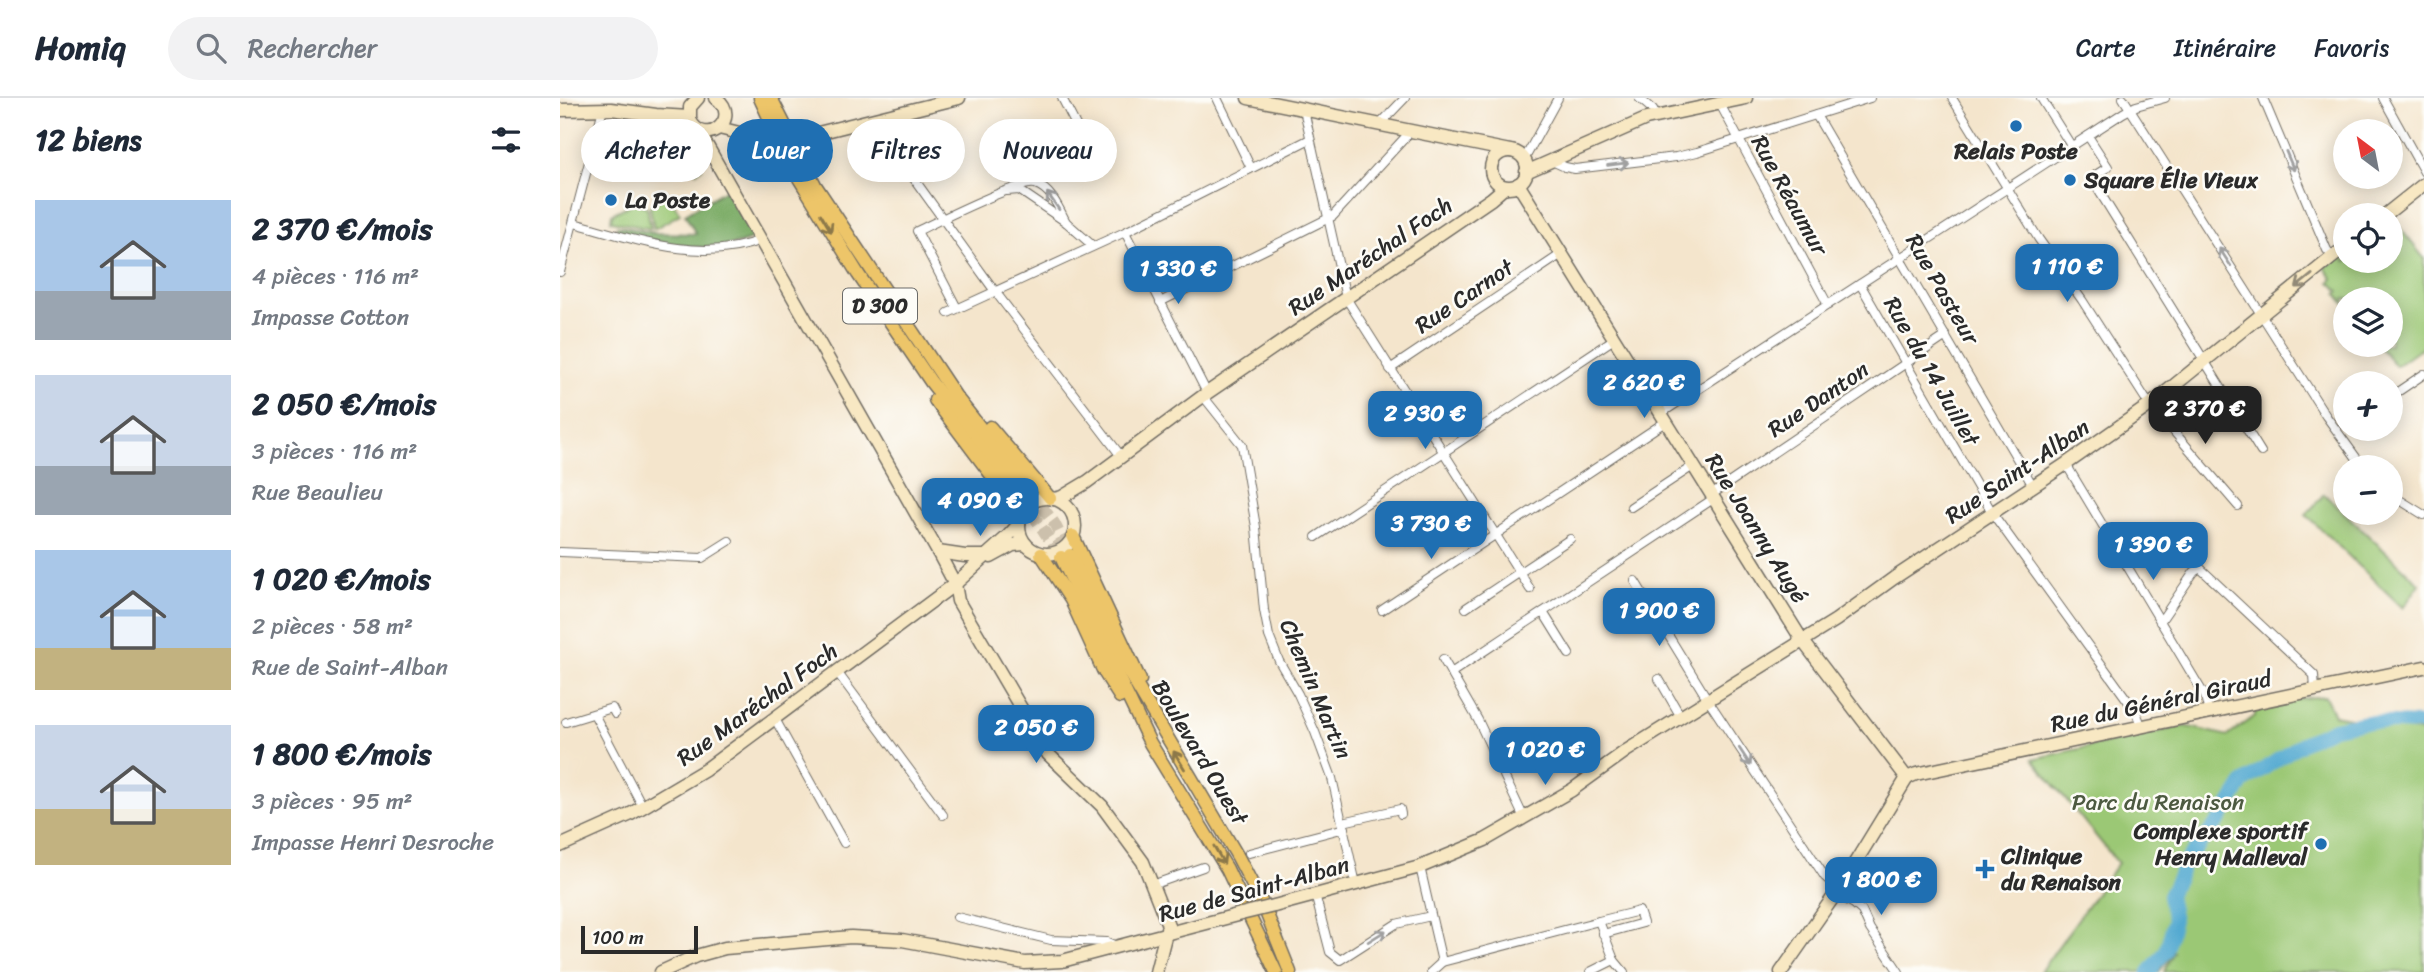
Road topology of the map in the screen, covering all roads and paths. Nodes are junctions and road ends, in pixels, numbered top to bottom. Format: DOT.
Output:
graph roads {
  1 [pos="716,98"];
  2 [pos="760,98"];
  3 [pos="771,98"];
  4 [pos="959,98"];
  5 [pos="1062,98"];
  6 [pos="1217,98"];
  7 [pos="1248,98"];
  8 [pos="1405,98"];
  9 [pos="1558,98"];
  10 [pos="1639,98"];
  11 [pos="1742,98"];
  12 [pos="1870,98"];
  13 [pos="1952,98"];
  14 [pos="2040,98"];
  15 [pos="2123,98"];
  16 [pos="2165,98"];
  17 [pos="2263,98"];
  18 [pos="2383,98"];
  19 [pos="692,104"];
  20 [pos="1720,104"];
  21 [pos="2130,108"];
  22 [pos="603,109"];
  23 [pos="560,110"];
  24 [pos="1304,110"];
  25 [pos="1816,115"];
  26 [pos="886,116"];
  27 [pos="1656,117"];
  28 [pos="1073,119"];
  29 [pos="1378,125"];
  30 [pos="719,126"];
  31 [pos="713,127"];
  32 [pos="1411,131"];
  33 [pos="2088,136"];
  34 [pos="713,139"];
  35 [pos="1310,139"];
  36 [pos="1738,139"];
  37 [pos="1474,144"];
  38 [pos="2071,147"];
  39 [pos="1510,151"];
  40 [pos="713,158"];
  41 [pos="1493,160"];
  42 [pos="1552,161"];
  43 [pos="1525,166"];
  44 [pos="1251,168"];
  45 [pos="2424,172"];
  46 [pos="2424,184"];
  47 [pos="1511,186"];
  48 [pos="2007,187"];
  49 [pos="1007,191"];
  50 [pos="2400,203"];
  51 [pos="943,219"];
  52 [pos="1328,219"];
  53 [pos="1066,222"];
  54 [pos="574,223"];
  55 [pos="1125,232"];
  56 [pos="761,240"];
  57 [pos="563,246"];
  58 [pos="1093,246"];
  59 [pos="1560,255"];
  60 [pos="2333,257"];
  61 [pos="1900,258"];
  62 [pos="560,272"];
  63 [pos="858,274"];
  64 [pos="1860,284"];
  65 [pos="994,290"];
  66 [pos="1346,298"];
  67 [pos="1160,302"];
  68 [pos="1828,305"];
  69 [pos="957,308"];
  70 [pos="948,313"];
  71 [pos="2263,314"];
  72 [pos="1946,336"];
  73 [pos="1614,339"];
  74 [pos="928,356"];
  75 [pos="2204,362"];
  76 [pos="1906,363"];
  77 [pos="1390,369"];
  78 [pos="2424,374"];
  79 [pos="2403,388"];
  80 [pos="1205,395"];
  81 [pos="2150,405"];
  82 [pos="2333,416"];
  83 [pos="1663,418"];
  84 [pos="2261,452"];
  85 [pos="1444,453"];
  86 [pos="1121,456"];
  87 [pos="2066,464"];
  88 [pos="1693,466"];
  89 [pos="1087,482"];
  90 [pos="2033,486"];
  91 [pos="1712,497"];
  92 [pos="1052,499"];
  93 [pos="2403,502"];
  94 [pos="2238,506"];
  95 [pos="1631,507"];
  96 [pos="1071,512"];
  97 [pos="1993,514"];
  98 [pos="2424,515"];
  99 [pos="1019,520"];
  100 [pos="1495,535"];
  101 [pos="1073,536"];
  102 [pos="1316,537"];
  103 [pos="1570,539"];
  104 [pos="729,541"];
  105 [pos="1025,544"];
  106 [pos="560,552"];
  107 [pos="938,552"];
  108 [pos="1041,554"];
  109 [pos="984,556"];
  110 [pos="1519,573"];
  111 [pos="959,579"];
  112 [pos="1635,581"];
  113 [pos="1530,589"];
  114 [pos="1466,608"];
  115 [pos="1382,610"];
  116 [pos="1543,612"];
  117 [pos="2161,622"];
  118 [pos="1802,640"];
  119 [pos="1569,654"];
  120 [pos="1443,659"];
  121 [pos="2424,667"];
  122 [pos="837,672"];
  123 [pos="1451,673"];
  124 [pos="1659,679"];
  125 [pos="2315,690"];
  126 [pos="1708,700"];
  127 [pos="2209,713"];
  128 [pos="594,714"];
  129 [pos="615,714"];
  130 [pos="1681,717"];
  131 [pos="775,719"];
  132 [pos="566,722"];
  133 [pos="2142,728"];
  134 [pos="1162,732"];
  135 [pos="1150,743"];
  136 [pos="1907,778"];
  137 [pos="643,807"];
  138 [pos="1401,814"];
  139 [pos="943,815"];
  140 [pos="1524,818"];
  141 [pos="1344,825"];
  142 [pos="844,843"];
  143 [pos="560,846"];
  144 [pos="1249,853"];
  145 [pos="1203,867"];
  146 [pos="1420,867"];
  147 [pos="1356,884"];
  148 [pos="1152,885"];
  149 [pos="1837,891"];
  150 [pos="1315,894"];
  151 [pos="1431,916"];
  152 [pos="957,917"];
  153 [pos="1599,922"];
  154 [pos="1166,933"];
  155 [pos="1603,934"];
  156 [pos="1116,946"];
  157 [pos="1614,960"];
  158 [pos="1443,962"];
  159 [pos="661,972"];
  160 [pos="1156,972"];
  161 [pos="1276,972"];
  162 [pos="1290,972"];
  163 [pos="1431,972"];
  164 [pos="1590,972"];
  165 [pos="1624,972"];
  166 [pos="1781,972"];
  167 [pos="1899,972"];
  1 -- 30 [label="street"];
  2 -- 63 [label="main road, D 300, one-way"];
  3 -- 74 [label="main road, D 300"];
  4 -- 26 [label="street"];
  5 -- 28 [label="street"];
  6 -- 44 [label="street"];
  7 -- 24 [label="street"];
  8 -- 29 [label="street"];
  9 -- 43 [label="street"];
  10 -- 27 [label="street"];
  11 -- 20 [label="street"];
  12 -- 25 [label="street"];
  13 -- 48 [label="street"];
  14 -- 38 [label="street"];
  15 -- 21 [label="street"];
  16 -- 21 [label="street"];
  17 -- 60 [label="street, one-way"];
  18 -- 45 [label="street"];
  19 -- 22 [label="street"];
  20 -- 27 [label="street"];
  20 -- 36 [label="street, Rue Réaumur"];
  21 -- 33 [label="street"];
  71 -- 21 [label="street, one-way"];
  22 -- 23 [label="street"];
  22 -- 54 [label="street"];
  24 -- 29 [label="street"];
  24 -- 35 [label="street"];
  25 -- 36 [label="street"];
  25 -- 61 [label="street, Rue Pasteur"];
  26 -- 30 [label="street, bridge"];
  26 -- 51 [label="street"];
  27 -- 42 [label="street"];
  29 -- 32 [label="street"];
  30 -- 31 [label="street"];
  30 -- 34 [label="street"];
  32 -- 37 [label="street"];
  32 -- 52 [label="street"];
  33 -- 38 [label="street"];
  33 -- 75 [label="street"];
  35 -- 44 [label="street"];
  35 -- 52 [label="street"];
  42 -- 36 [label="street, one-way"];
  36 -- 68 [label="street, Rue Réaumur"];
  37 -- 39 [label="street"];
  37 -- 41 [label="street"];
  38 -- 48 [label="street"];
  39 -- 41 [label="street"];
  39 -- 43 [label="street"];
  40 -- 56 [label="street"];
  41 -- 47 [label="street"];
  42 -- 43 [label="street"];
  43 -- 47 [label="street"];
  44 -- 55 [label="street"];
  46 -- 50 [label="street"];
  47 -- 59 [label="street, Rue Joanny Augé"];
  47 -- 66 [label="street, Rue Maréchal Foch"];
  48 -- 61 [label="street"];
  48 -- 81 [label="street"];
  49 -- 51 [label="street"];
  49 -- 53 [label="street"];
  53 -- 49 [label="street, one-way"];
  51 -- 65 [label="street"];
  51 -- 69 [label="street"];
  52 -- 66 [label="street"];
  52 -- 67 [label="street"];
  53 -- 58 [label="street"];
  54 -- 56 [label="street"];
  54 -- 57 [label="street"];
  55 -- 58 [label="street"];
  55 -- 67 [label="street, Chemin Martin"];
  56 -- 107 [label="street"];
  57 -- 62 [label="street"];
  58 -- 65 [label="street"];
  59 -- 73 [label="street, Rue Joanny Augé"];
  59 -- 77 [label="street, Rue Carnot"];
  60 -- 71 [label="street, Rue Saint-Alban, one-way"];
  61 -- 64 [label="street"];
  61 -- 72 [label="street, Rue Pasteur"];
  63 -- 74 [label="main road, D 300"];
  63 -- 99 [label="main road"];
  64 -- 68 [label="street"];
  64 -- 76 [label="street, Rue du 14 Juillet"];
  65 -- 69 [label="street"];
  65 -- 86 [label="street"];
  66 -- 77 [label="street"];
  66 -- 80 [label="street, Rue Maréchal Foch"];
  67 -- 80 [label="street, Chemin Martin"];
  68 -- 83 [label="street"];
  69 -- 70 [label="street"];
  71 -- 75 [label="street, Rue Saint-Alban"];
  71 -- 82 [label="street"];
  72 -- 76 [label="street, Rue Danton"];
  72 -- 90 [label="street, Rue Pasteur"];
  73 -- 83 [label="street, Rue Joanny Augé"];
  73 -- 85 [label="street"];
  74 -- 92 [label="main road"];
  75 -- 81 [label="street, Rue Saint-Alban"];
  75 -- 84 [label="street"];
  76 -- 91 [label="street, Rue Danton"];
  76 -- 97 [label="street, Rue du 14 Juillet"];
  77 -- 85 [label="street"];
  78 -- 79 [label="street"];
  80 -- 86 [label="street, Rue Maréchal Foch"];
  80 -- 141 [label="street, Chemin Martin"];
  81 -- 87 [label="street, Rue Saint-Alban"];
  81 -- 94 [label="street"];
  83 -- 88 [label="street, Rue Joanny Augé"];
  83 -- 100 [label="street"];
  85 -- 100 [label="street"];
  85 -- 102 [label="street"];
  86 -- 89 [label="street, Rue Maréchal Foch"];
  87 -- 90 [label="street, Rue Saint-Alban"];
  87 -- 117 [label="street"];
  88 -- 91 [label="street, Rue Joanny Augé"];
  88 -- 95 [label="street"];
  89 -- 92 [label="street, Rue Maréchal Foch"];
  89 -- 96 [label="street, Rue Maréchal Foch"];
  90 -- 97 [label="street, Rue Saint-Alban"];
  91 -- 116 [label="street, Rue Danton"];
  91 -- 118 [label="street, Rue Joanny Augé"];
  92 -- 96 [label="street"];
  92 -- 99 [label="street"];
  93 -- 98 [label="street"];
  96 -- 101 [label="street"];
  97 -- 118 [label="street, Rue Saint-Alban"];
  97 -- 133 [label="street, Rue du 14 Juillet"];
  99 -- 105 [label="street"];
  99 -- 109 [label="street, Rue Maréchal Foch"];
  100 -- 110 [label="street"];
  100 -- 115 [label="street"];
  101 -- 108 [label="street"];
  101 -- 134 [label="main road"];
  103 -- 110 [label="street"];
  104 -- 106 [label="street"];
  105 -- 108 [label="street"];
  105 -- 111 [label="street, Rue Maréchal Foch"];
  107 -- 109 [label="street"];
  107 -- 111 [label="street"];
  108 -- 135 [label="main road"];
  109 -- 111 [label="street, Rue Maréchal Foch"];
  110 -- 113 [label="street"];
  110 -- 114 [label="street"];
  111 -- 122 [label="street, Rue Maréchal Foch"];
  111 -- 148 [label="street"];
  112 -- 126 [label="street"];
  116 -- 119 [label="street"];
  116 -- 123 [label="street, Rue Danton"];
  117 -- 125 [label="street"];
  117 -- 127 [label="street"];
  118 -- 126 [label="street, Rue de Saint-Alban"];
  118 -- 136 [label="street, Rue Joanny Augé"];
  120 -- 123 [label="street"];
  121 -- 125 [label="street, Rue du Général Giraud"];
  122 -- 131 [label="street, Rue Maréchal Foch"];
  122 -- 139 [label="street"];
  123 -- 140 [label="street"];
  124 -- 130 [label="street"];
  125 -- 127 [label="street, Rue du Général Giraud"];
  126 -- 130 [label="street, Rue de Saint-Alban"];
  126 -- 149 [label="street, one-way"];
  127 -- 133 [label="street, Rue du Général Giraud"];
  128 -- 129 [label="street"];
  128 -- 132 [label="street"];
  128 -- 137 [label="street"];
  130 -- 140 [label="street, Rue de Saint-Alban"];
  131 -- 137 [label="street, Rue Maréchal Foch"];
  131 -- 142 [label="street"];
  133 -- 136 [label="street, Rue du Général Giraud"];
  134 -- 135 [label="main road, Boulevard Ouest"];
  162 -- 134 [label="main road, Boulevard Ouest, one-way"];
  135 -- 161 [label="main road, Boulevard Ouest, one-way"];
  136 -- 149 [label="street"];
  137 -- 143 [label="street, Rue Maréchal Foch"];
  138 -- 141 [label="street"];
  140 -- 146 [label="street, Rue de Saint-Alban"];
  141 -- 144 [label="street"];
  141 -- 147 [label="street, Chemin Martin"];
  145 -- 148 [label="street"];
  146 -- 147 [label="street, Rue de Saint-Alban"];
  146 -- 151 [label="street"];
  147 -- 150 [label="street, Rue de Saint-Alban"];
  148 -- 154 [label="street"];
  149 -- 166 [label="street"];
  149 -- 167 [label="street"];
  150 -- 151 [label="street, one-way"];
  150 -- 154 [label="street, Rue de Saint-Alban, bridge"];
  151 -- 158 [label="street"];
  152 -- 156 [label="street"];
  153 -- 155 [label="street"];
  153 -- 155 [label="street"];
  153 -- 158 [label="street"];
  154 -- 156 [label="street, Rue de Saint-Alban"];
  154 -- 160 [label="street"];
  155 -- 157 [label="street"];
  156 -- 159 [label="street, Rue de Saint-Alban"];
  157 -- 164 [label="street"];
  157 -- 165 [label="street"];
  158 -- 163 [label="street"];
}
